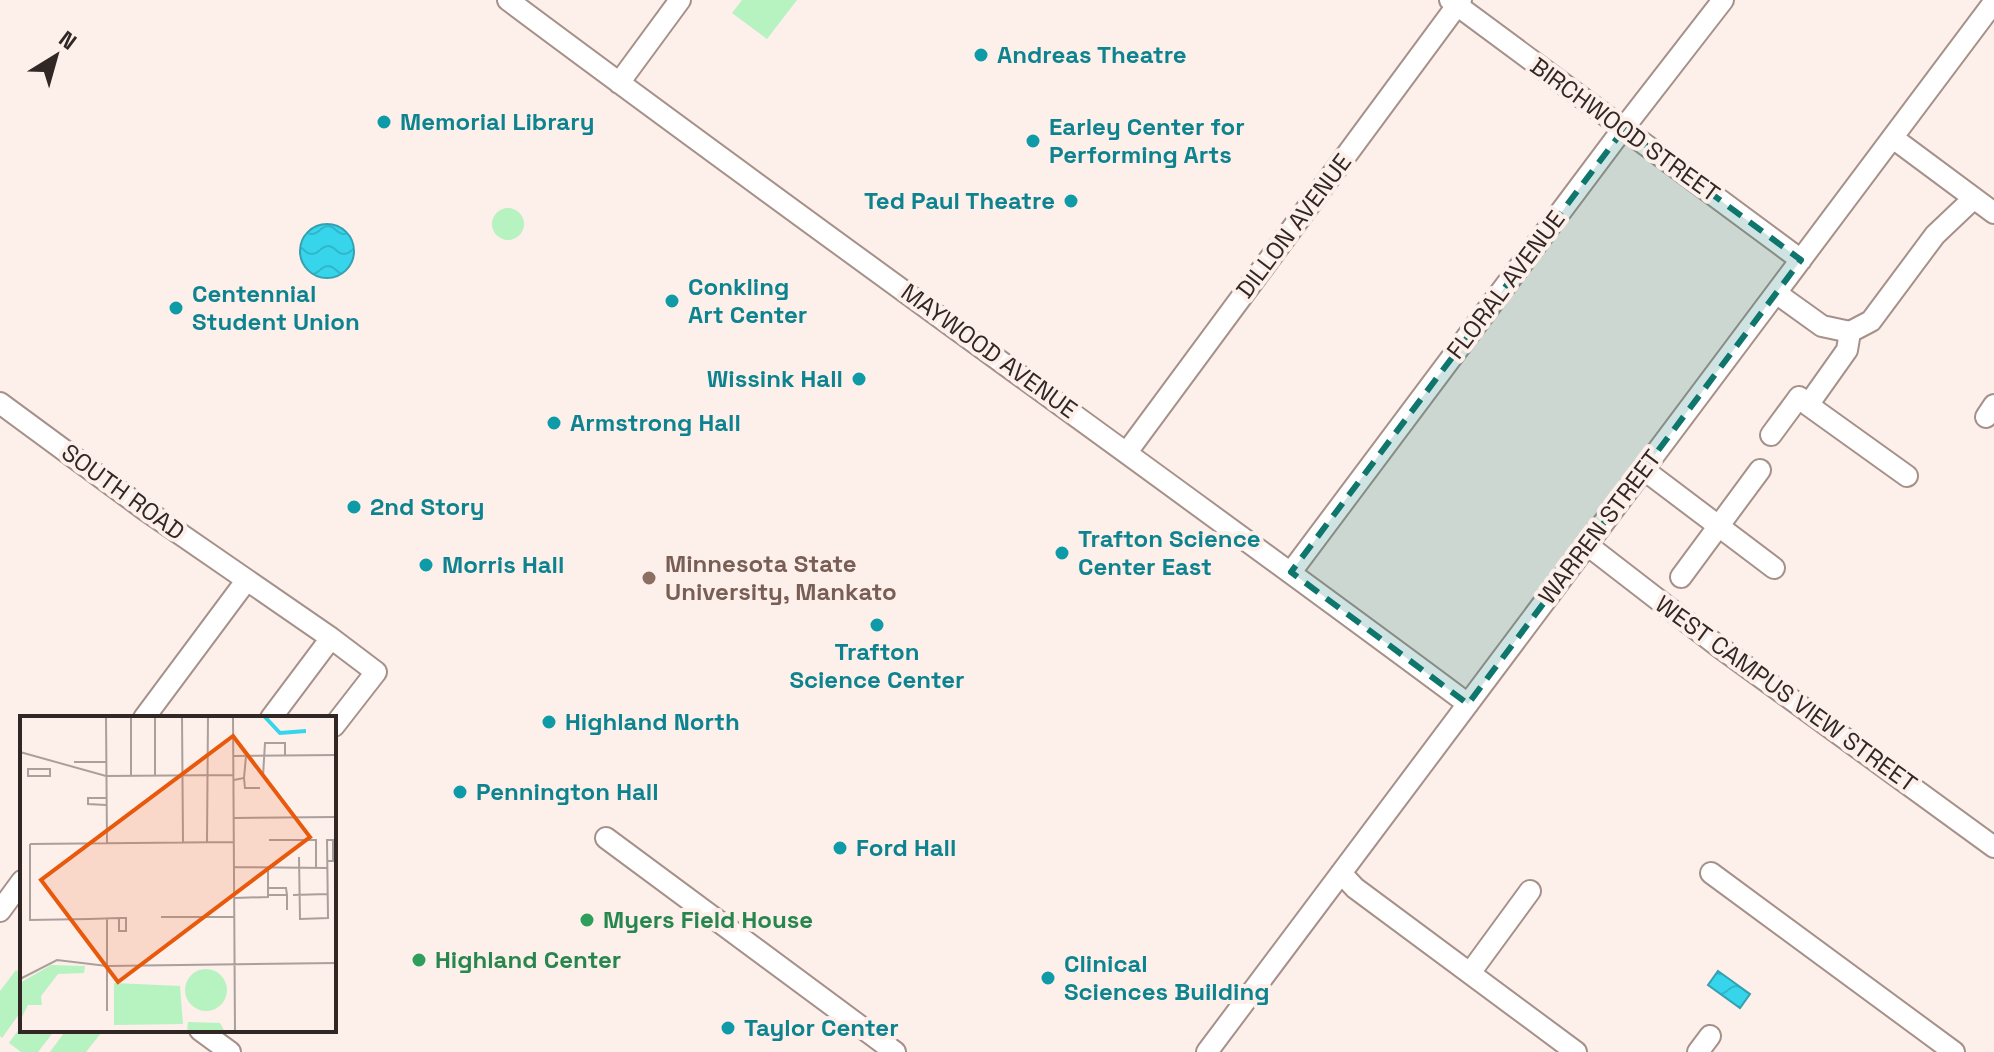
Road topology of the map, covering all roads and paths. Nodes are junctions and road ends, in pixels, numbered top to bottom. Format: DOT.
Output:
graph roads {
  1 [pos="508,0"];
  2 [pos="680,0"];
  3 [pos="1723,0"];
  4 [pos="1456,2"];
  5 [pos="1994,2"];
  6 [pos="619,83"];
  7 [pos="1624,129"];
  8 [pos="1893,138"];
  9 [pos="1974,198"];
  10 [pos="1994,213"];
  11 [pos="1801,260"];
  12 [pos="1776,293"];
  13 [pos="1850,332"];
  14 [pos="0,403"];
  15 [pos="1808,405"];
  16 [pos="1771,435"];
  17 [pos="1127,452"];
  18 [pos="1643,469"];
  19 [pos="1760,470"];
  20 [pos="1907,476"];
  21 [pos="1718,525"];
  22 [pos="1586,544"];
  23 [pos="1774,568"];
  24 [pos="1291,572"];
  25 [pos="1681,577"];
  26 [pos="246,581"];
  27 [pos="331,638"];
  28 [pos="1468,704"];
  29 [pos="145,716"];
  30 [pos="272,716"];
  31 [pos="336,723"];
  32 [pos="606,838"];
  33 [pos="1991,844"];
  34 [pos="1341,873"];
  35 [pos="1711,873"];
  36 [pos="1530,891"];
  37 [pos="1470,973"];
  38 [pos="203,1032"];
  39 [pos="1566,1049"];
  40 [pos="230,1052"];
  41 [pos="895,1052"];
  42 [pos="1207,1052"];
  43 [pos="1954,1052"];
  1 -- 6 [label="street, MAYWOOD AVENUE"];
  2 -- 6 [label="street"];
  3 -- 7 [label="street, FLORAL AVENUE"];
  4 -- 7 [label="street, BIRCHWOOD STREET"];
  4 -- 17 [label="street, DILLON AVENUE"];
  5 -- 8 [label="street, WARREN STREET"];
  6 -- 17 [label="street, MAYWOOD AVENUE"];
  7 -- 11 [label="street, BIRCHWOOD STREET"];
  7 -- 24 [label="street, FLORAL AVENUE"];
  8 -- 9 [label="street"];
  8 -- 11 [label="street, WARREN STREET"];
  9 -- 10 [label="street"];
  9 -- 13 [label="street"];
  11 -- 12 [label="street, WARREN STREET"];
  12 -- 13 [label="street"];
  12 -- 18 [label="street, WARREN STREET"];
  13 -- 15 [label="street"];
  14 -- 26 [label="street, SOUTH ROAD"];
  15 -- 16 [label="street"];
  15 -- 20 [label="street"];
  17 -- 24 [label="street, MAYWOOD AVENUE"];
  18 -- 21 [label="street"];
  18 -- 22 [label="street, WARREN STREET"];
  19 -- 21 [label="street"];
  21 -- 23 [label="street"];
  21 -- 25 [label="street"];
  22 -- 28 [label="street, WARREN STREET"];
  22 -- 33 [label="street, WEST CAMPUS VIEW STREET"];
  24 -- 28 [label="street, MAYWOOD AVENUE"];
  26 -- 27 [label="street, SOUTH ROAD"];
  26 -- 29 [label="street"];
  27 -- 30 [label="street"];
  27 -- 31 [label="street, SOUTH ROAD"];
  28 -- 34 [label="street, WARREN STREET"];
  32 -- 41 [label="street"];
  34 -- 37 [label="street"];
  34 -- 42 [label="street, WARREN STREET"];
  35 -- 43 [label="street"];
  36 -- 37 [label="street"];
  37 -- 39 [label="street"];
  38 -- 40 [label="street"];
}
